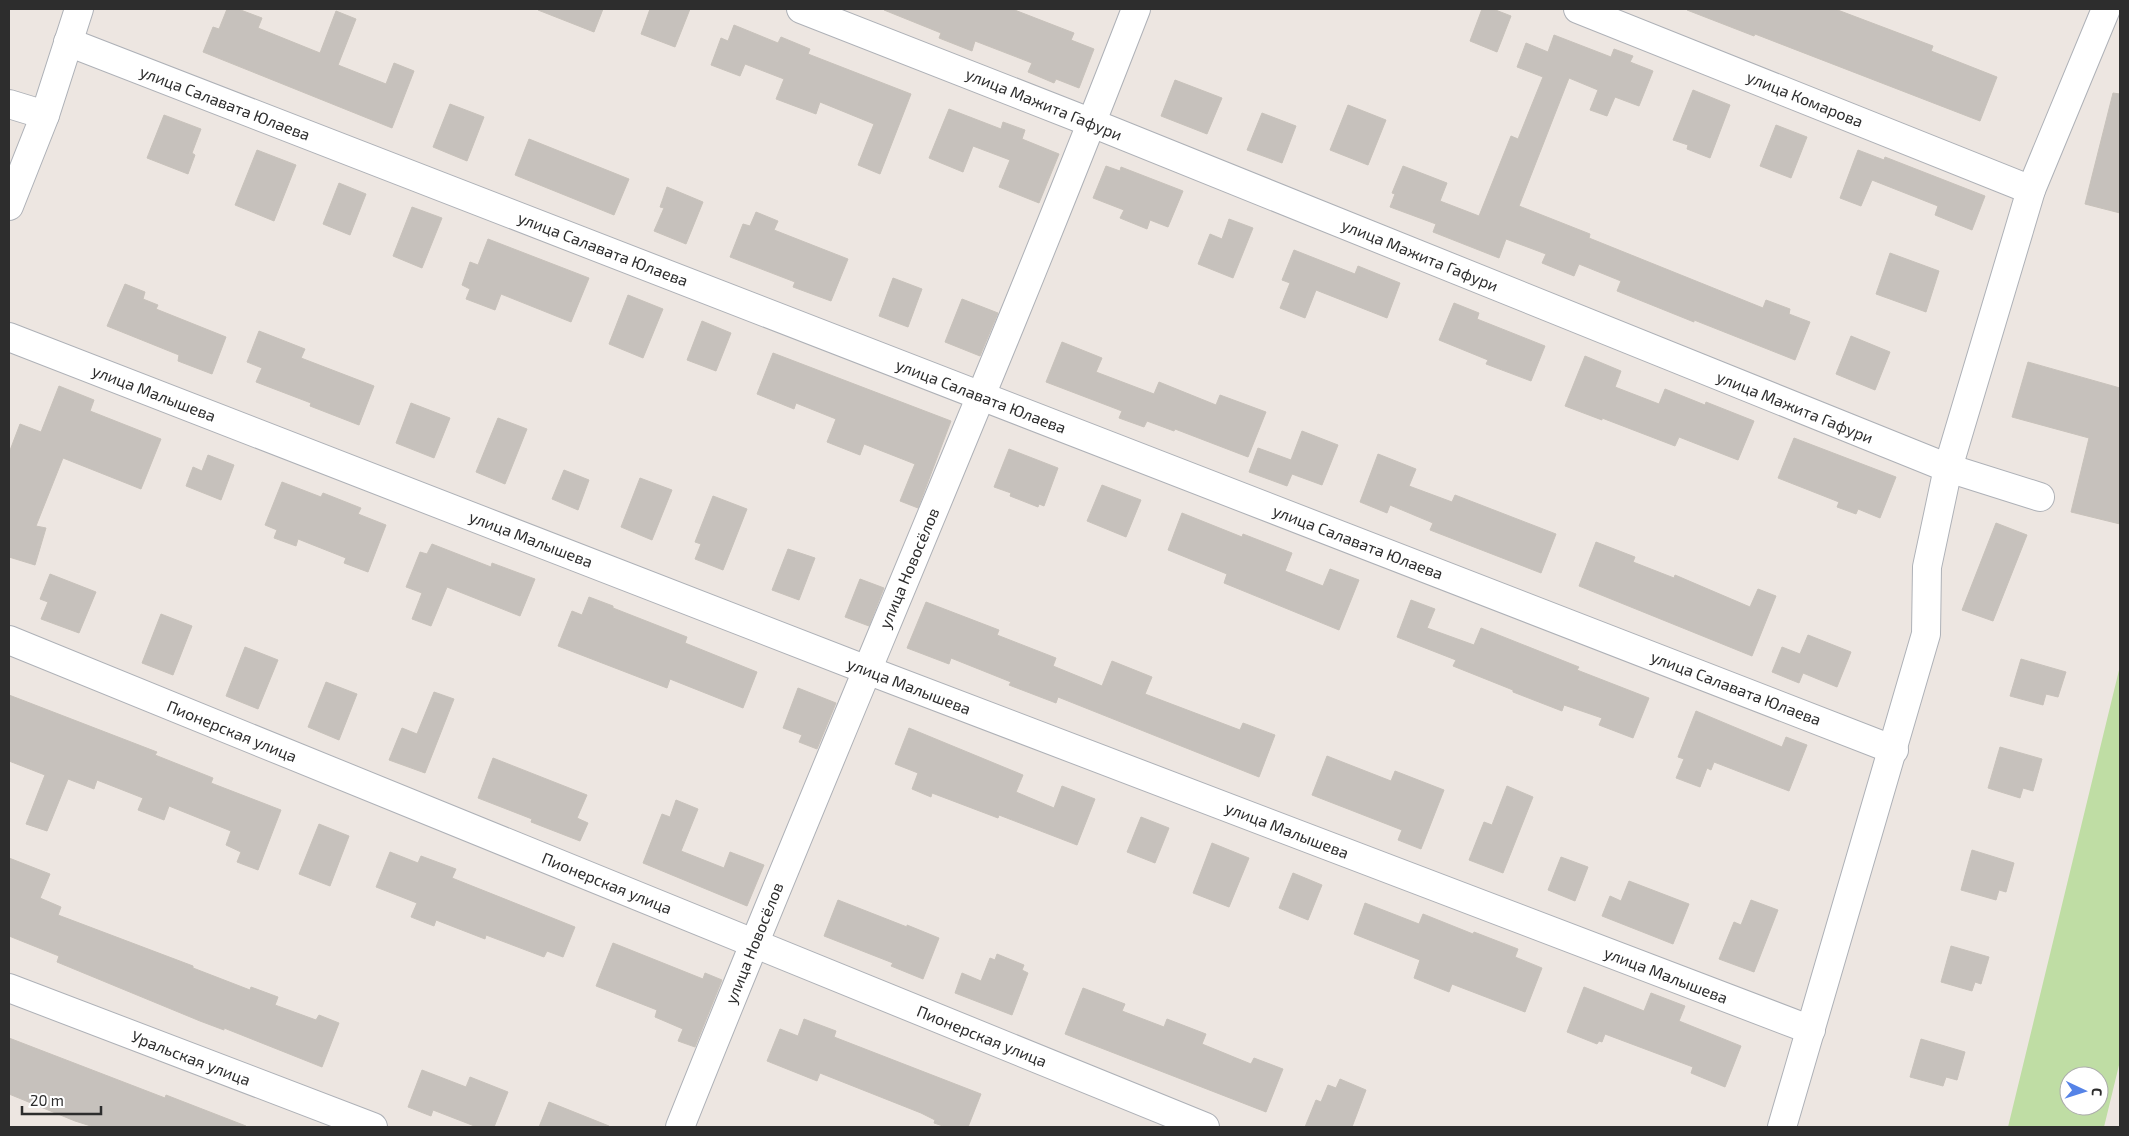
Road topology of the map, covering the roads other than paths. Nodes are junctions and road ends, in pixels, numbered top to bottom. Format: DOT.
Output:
graph roads {
  1 [pos="79,9"];
  2 [pos="800,9"];
  3 [pos="1136,9"];
  4 [pos="1578,9"];
  5 [pos="2106,9"];
  6 [pos="68,42"];
  7 [pos="9,104"];
  8 [pos="45,115"];
  9 [pos="1092,123"];
  10 [pos="2031,190"];
  11 [pos="9,206"];
  12 [pos="9,336"];
  13 [pos="981,396"];
  14 [pos="1948,468"];
  15 [pos="2040,497"];
  16 [pos="9,640"];
  17 [pos="867,670"];
  18 [pos="1894,750"];
  19 [pos="753,943"];
  20 [pos="9,988"];
  21 [pos="1811,1030"];
  22 [pos="373,1127"];
  23 [pos="680,1127"];
  24 [pos="1205,1127"];
  25 [pos="1782,1127"];
  1 -- 6 [label="street"];
  2 -- 9 [label="street, улица Мажита Гафури"];
  3 -- 9 [label="street, улица Новосёлов"];
  4 -- 10 [label="street, улица Комарова"];
  5 -- 10 [label="street"];
  6 -- 8 [label="street"];
  6 -- 13 [label="street, улица Салавата Юлаева"];
  7 -- 8 [label="street"];
  8 -- 11 [label="street"];
  9 -- 13 [label="street, улица Новосёлов"];
  9 -- 14 [label="street, улица Мажита Гафури"];
  10 -- 14 [label="street"];
  12 -- 17 [label="street, улица Малышева"];
  13 -- 17 [label="street, улица Новосёлов"];
  13 -- 18 [label="street, улица Салавата Юлаева"];
  14 -- 15 [label="street, улица Мажита Гафури"];
  14 -- 18 [label="street"];
  16 -- 19 [label="street, Пионерская улица"];
  17 -- 19 [label="street, улица Новосёлов"];
  17 -- 21 [label="street, улица Малышева"];
  18 -- 21 [label="street"];
  19 -- 23 [label="street, улица Новосёлов"];
  19 -- 24 [label="street, Пионерская улица"];
  20 -- 22 [label="street, Уральская улица"];
  21 -- 25 [label="street"];
}
